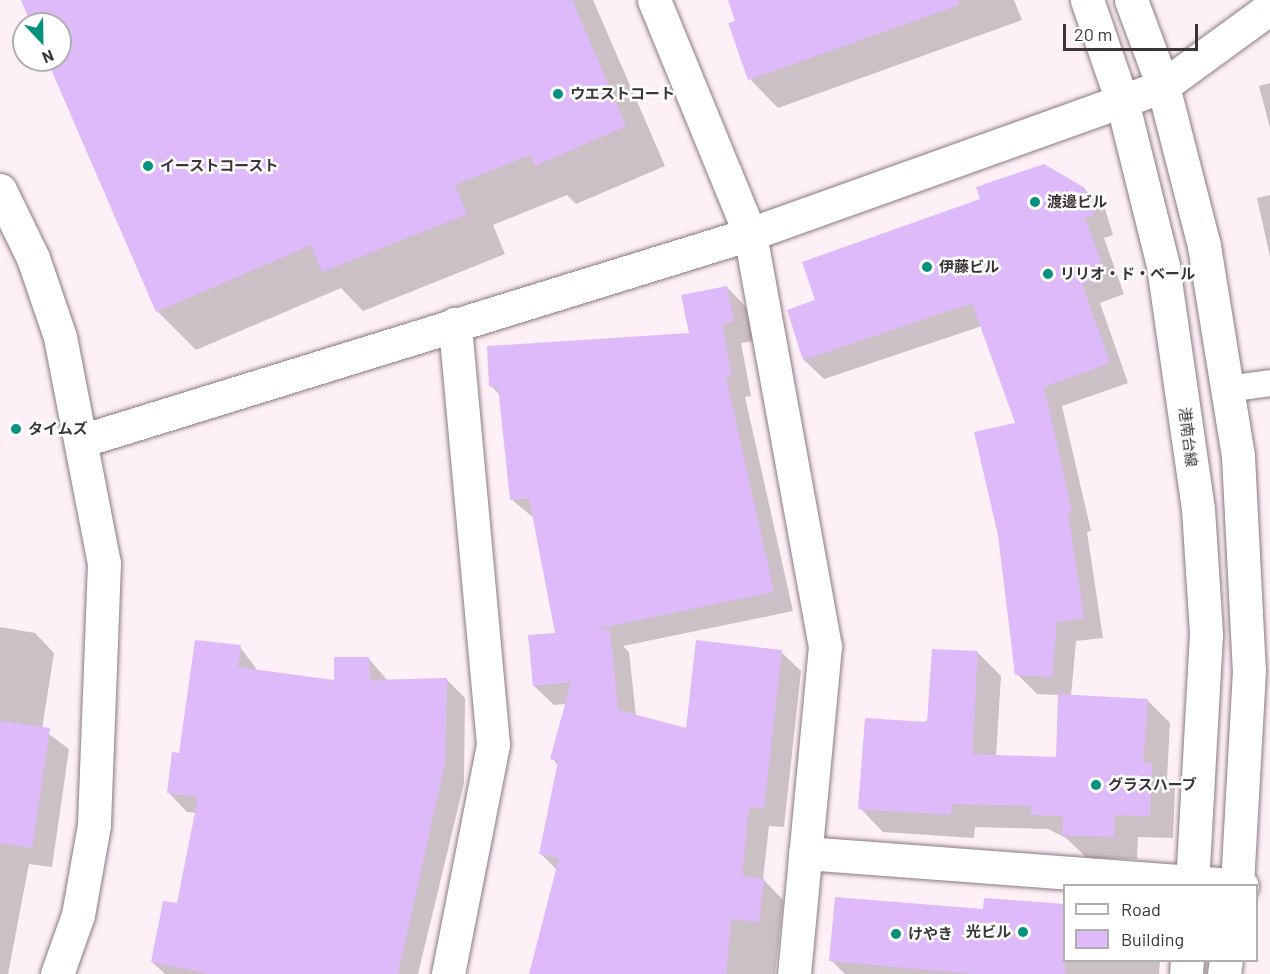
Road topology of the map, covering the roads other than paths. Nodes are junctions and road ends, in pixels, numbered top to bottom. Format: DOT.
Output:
graph roads {
  1 [pos="654,0"];
  2 [pos="1087,0"];
  3 [pos="1131,0"];
  4 [pos="1270,8"];
  5 [pos="1163,86"];
  6 [pos="1122,101"];
  7 [pos="0,190"];
  8 [pos="750,234"];
  9 [pos="455,324"];
  10 [pos="1270,383"];
  11 [pos="1227,389"];
  12 [pos="84,440"];
  13 [pos="805,853"];
  14 [pos="1192,883"];
  15 [pos="1209,884"];
  16 [pos="1243,884"];
  17 [pos="57,974"];
  18 [pos="448,974"];
  19 [pos="794,974"];
  1 -- 8 [label="street"];
  2 -- 6 [label="street, 港南台線"];
  3 -- 5 [label="street"];
  4 -- 5 [label="street"];
  5 -- 6 [label="street"];
  5 -- 11 [label="street"];
  6 -- 8 [label="street"];
  6 -- 14 [label="street, 港南台線"];
  7 -- 12 [label="street"];
  8 -- 9 [label="street"];
  8 -- 13 [label="street"];
  9 -- 12 [label="street"];
  9 -- 18 [label="street"];
  10 -- 11 [label="lane"];
  11 -- 16 [label="street"];
  12 -- 17 [label="street"];
  13 -- 14 [label="street"];
  13 -- 19 [label="street"];
  14 -- 15 [label="street"];
}
